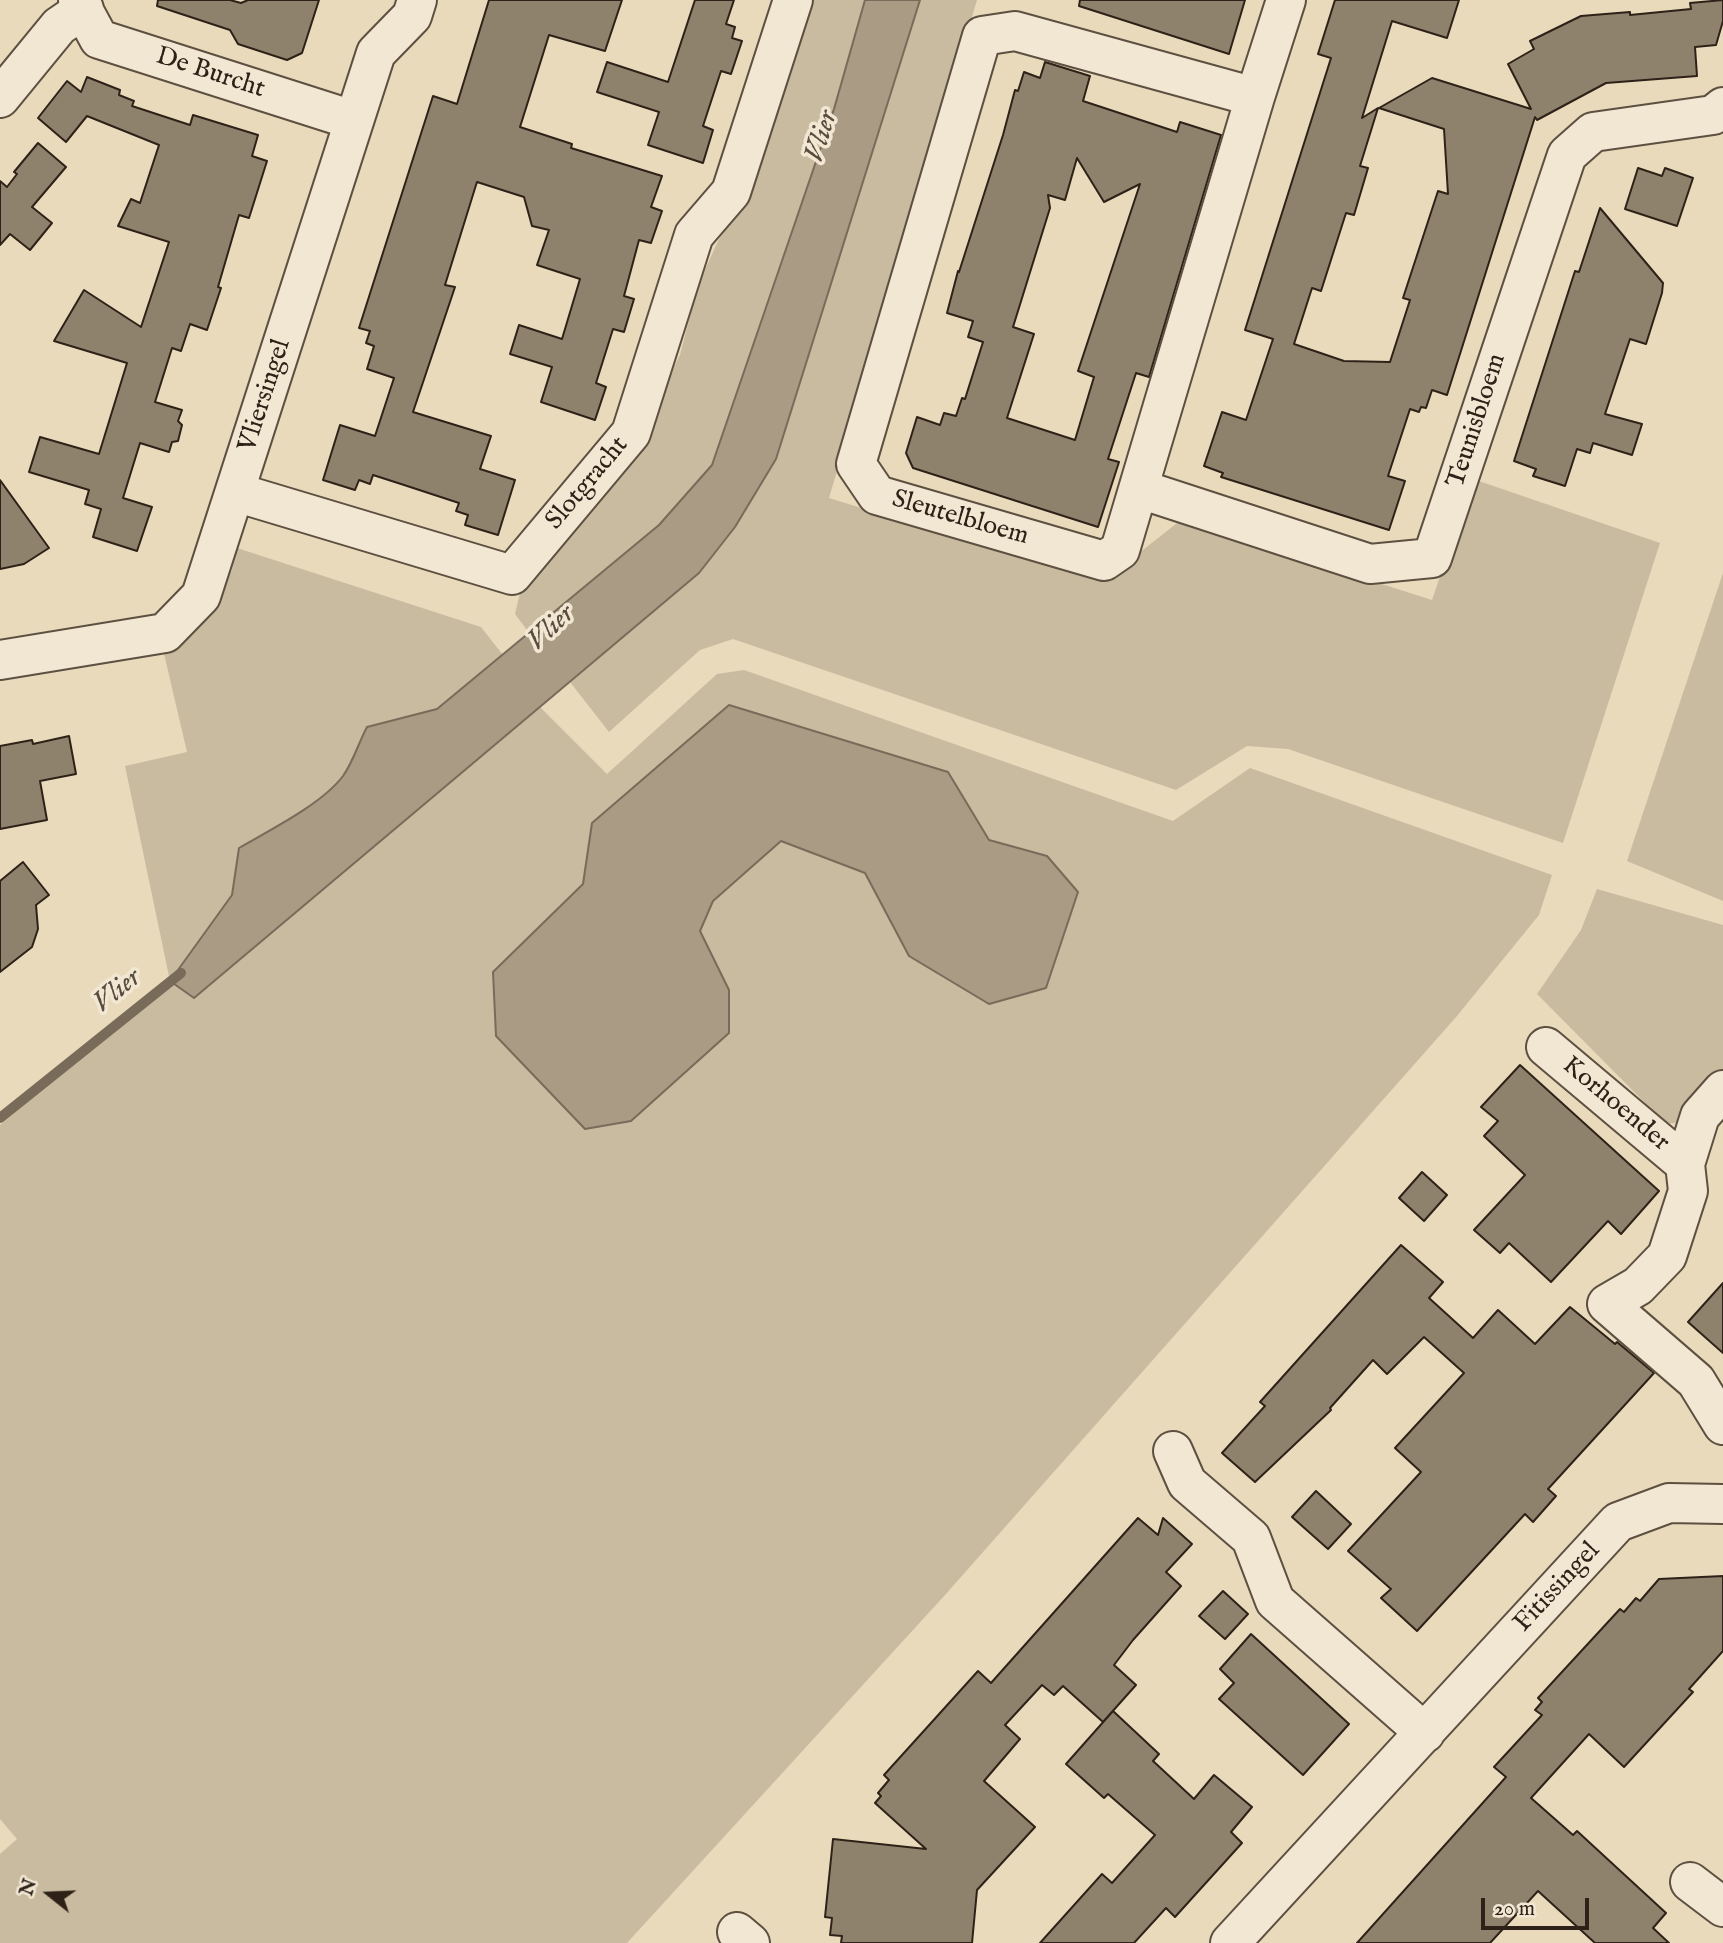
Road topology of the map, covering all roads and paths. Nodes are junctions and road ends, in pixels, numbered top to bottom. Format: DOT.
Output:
graph roads {
  1 [pos="417,0"];
  2 [pos="793,0"];
  3 [pos="1286,0"];
  4 [pos="81,5"];
  5 [pos="1255,97"];
  6 [pos="0,98"];
  7 [pos="1723,107"];
  8 [pos="353,120"];
  9 [pos="1140,489"];
  10 [pos="235,492"];
  11 [pos="0,660"];
  12 [pos="1546,1046"];
  13 [pos="1723,1090"];
  14 [pos="1685,1164"];
  15 [pos="1723,1425"];
  16 [pos="1173,1451"];
  17 [pos="1723,1504"];
  18 [pos="1425,1732"];
  19 [pos="1690,1882"];
  20 [pos="1723,1907"];
  21 [pos="1230,1943"];
  1 -- 8 [label="street, Vliersingel"];
  2 -- 10 [label="street, Slotgracht"];
  3 -- 5 [label="street, Sleutelbloem"];
  4 -- 6 [label="street, De Burcht"];
  4 -- 8 [label="street, De Burcht"];
  5 -- 9 [label="street, Sleutelbloem"];
  5 -- 9 [label="street, Sleutelbloem"];
  7 -- 9 [label="street, Teunisbloem"];
  8 -- 10 [label="street, Vliersingel"];
  10 -- 11 [label="street, Vliersingel"];
  12 -- 14 [label="street, Korhoender"];
  13 -- 14 [label="street, Korhoender"];
  14 -- 15 [label="street, Korhoender"];
  16 -- 18 [label="street"];
  17 -- 18 [label="street, Fitissingel"];
  18 -- 21 [label="street, Fitissingel"];
  19 -- 20 [label="street"];
}
